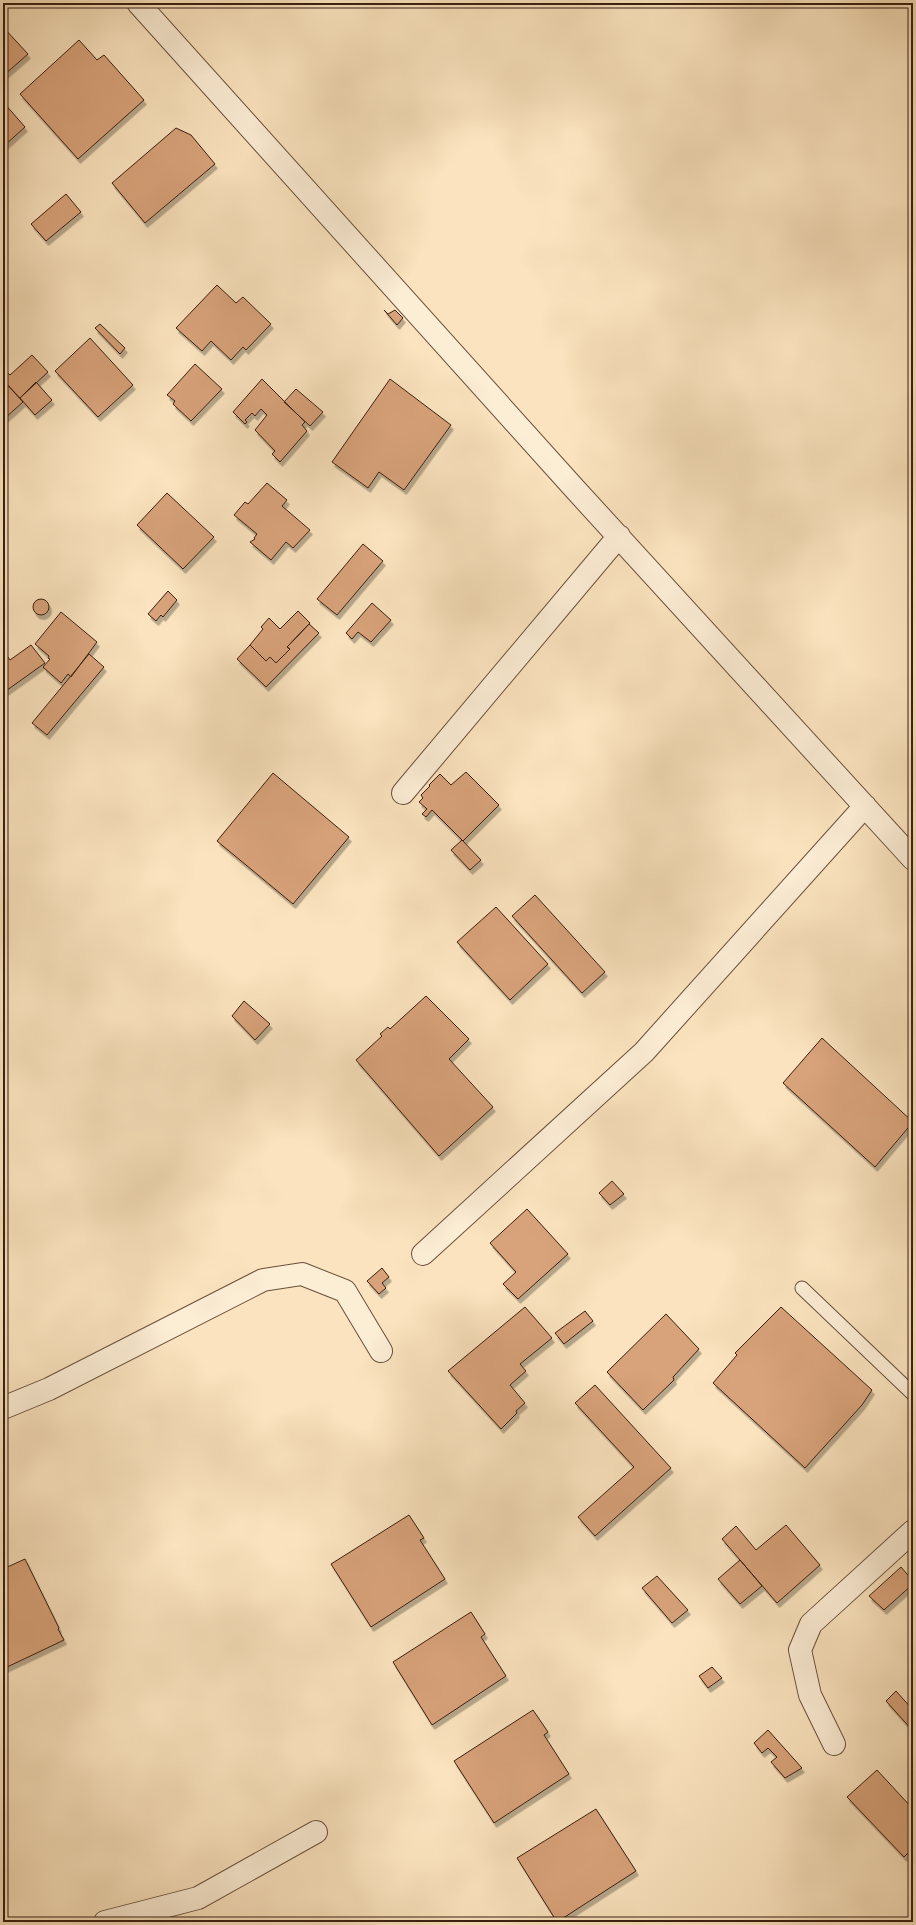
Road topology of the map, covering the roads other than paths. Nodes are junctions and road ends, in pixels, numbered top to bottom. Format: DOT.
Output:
graph roads {
  1 [pos="138,3"];
  2 [pos="619,536"];
  3 [pos="403,793"];
  4 [pos="865,806"];
  5 [pos="913,859"];
  6 [pos="423,1254"];
  7 [pos="802,1288"];
  8 [pos="381,1351"];
  9 [pos="913,1394"];
  10 [pos="3,1408"];
  11 [pos="913,1531"];
  12 [pos="834,1744"];
  13 [pos="316,1832"];
  14 [pos="105,1922"];
  1 -- 2 [label="street"];
  2 -- 3 [label="street"];
  2 -- 4 [label="street"];
  4 -- 5 [label="street"];
  4 -- 6 [label="street"];
  7 -- 9 [label="lane"];
  8 -- 10 [label="street"];
  11 -- 12 [label="street"];
  13 -- 14 [label="street"];
}
